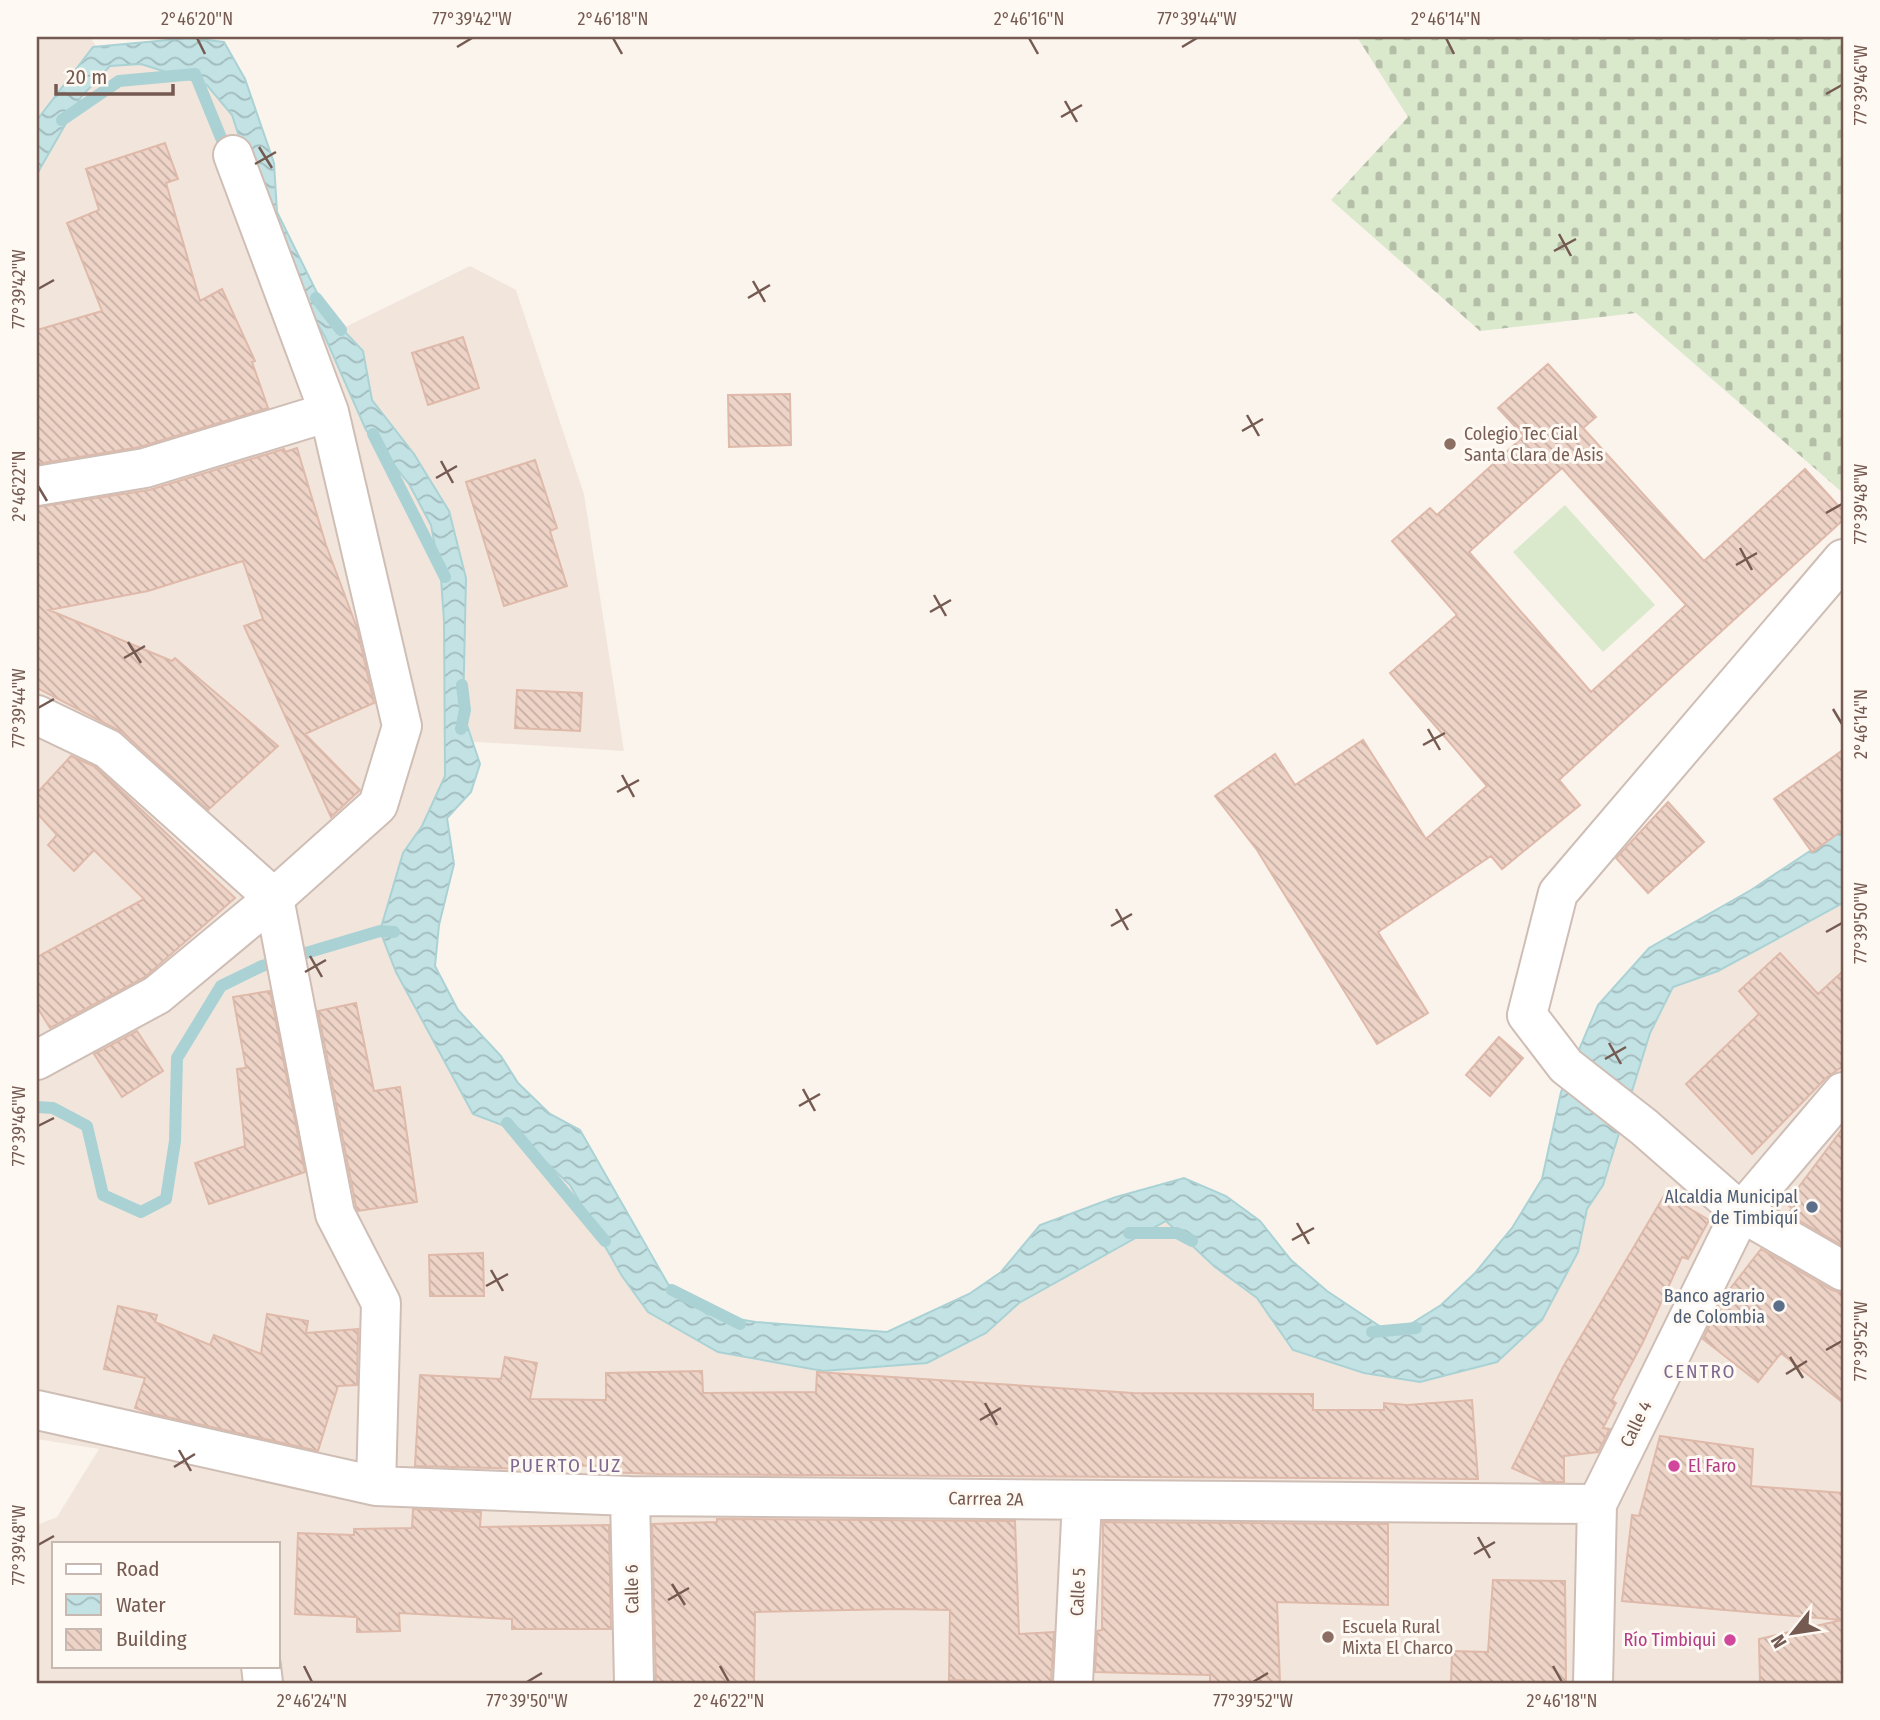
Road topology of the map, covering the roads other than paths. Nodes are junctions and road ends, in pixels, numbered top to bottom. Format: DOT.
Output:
graph roads {
  1 [pos="233,155"];
  2 [pos="329,412"];
  3 [pos="37,486"];
  4 [pos="1843,559"];
  5 [pos="37,715"];
  6 [pos="274,898"];
  7 [pos="37,1060"];
  8 [pos="1843,1092"];
  9 [pos="1741,1212"];
  10 [pos="1843,1271"];
  11 [pos="37,1410"];
  12 [pos="376,1486"];
  13 [pos="630,1496"];
  14 [pos="1082,1500"];
  15 [pos="1597,1504"];
  16 [pos="634,1683"];
  17 [pos="1073,1683"];
  18 [pos="1593,1683"];
  1 -- 2 [label="street"];
  2 -- 3 [label="street"];
  2 -- 6 [label="street"];
  4 -- 9 [label="street"];
  5 -- 6 [label="street"];
  6 -- 7 [label="street"];
  6 -- 12 [label="street"];
  8 -- 9 [label="street, Calle 4"];
  9 -- 10 [label="street"];
  9 -- 15 [label="street, Calle 4"];
  11 -- 12 [label="street, Carrrea 2A"];
  12 -- 13 [label="street, Carrrea 2A"];
  13 -- 14 [label="street, Carrrea 2A"];
  13 -- 16 [label="street, Calle 6"];
  14 -- 15 [label="street, Carrrea 2A"];
  14 -- 17 [label="street, Calle 5"];
  15 -- 18 [label="street, Calle 4"];
}
